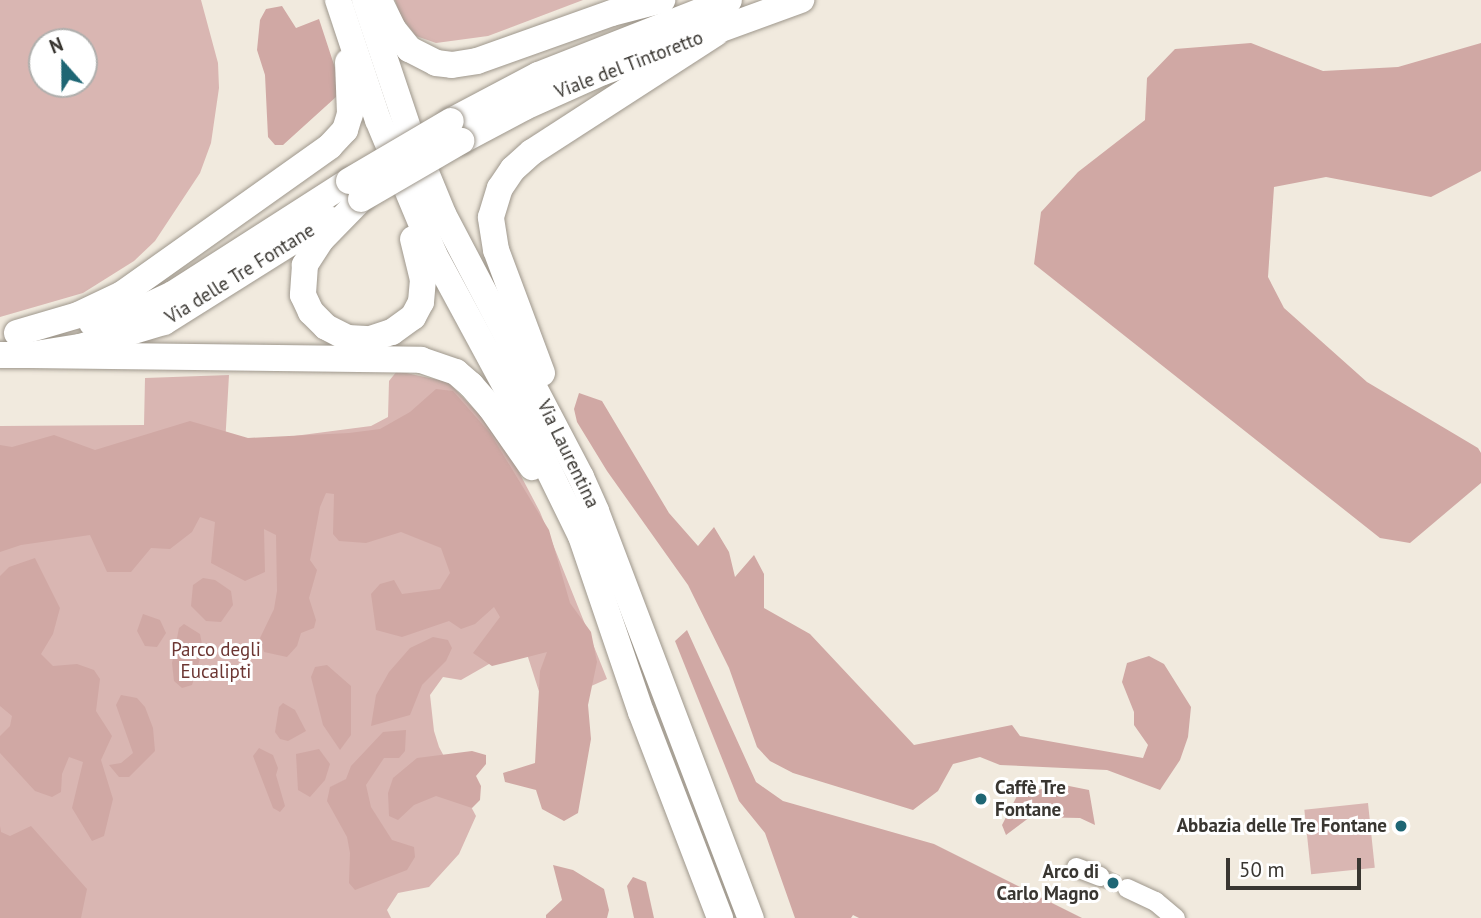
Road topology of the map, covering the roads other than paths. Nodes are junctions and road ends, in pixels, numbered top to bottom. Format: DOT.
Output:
graph roads {
  1 [pos="338,0"];
  2 [pos="365,0"];
  3 [pos="379,0"];
  4 [pos="662,0"];
  5 [pos="729,0"];
  6 [pos="801,0"];
  7 [pos="349,33"];
  8 [pos="716,33"];
  9 [pos="377,120"];
  10 [pos="456,131"];
  11 [pos="355,190"];
  12 [pos="15,341"];
  13 [pos="0,355"];
  14 [pos="581,477"];
  15 [pos="581,536"];
  16 [pos="1076,867"];
  17 [pos="1099,876"];
  18 [pos="1127,888"];
  19 [pos="720,918"];
  20 [pos="751,918"];
  21 [pos="1175,918"];
  1 -- 7 [label="main road, Via Laurentina"];
  2 -- 14 [label="main road, Via Laurentina"];
  3 -- 4 [label="main road"];
  5 -- 10 [label="main road, Viale del Tintoretto"];
  6 -- 8 [label="main road, Viale del Tintoretto"];
  7 -- 9 [label="main road, Via Laurentina"];
  7 -- 12 [label="main road"];
  8 -- 10 [label="main road, Viale del Tintoretto"];
  8 -- 14 [label="main road"];
  9 -- 11 [label="main road"];
  9 -- 15 [label="main road, Via Laurentina"];
  10 -- 11 [label="main road, Via delle Tre Fontane, bridge"];
  11 -- 12 [label="main road, Via delle Tre Fontane"];
  12 -- 13 [label="main road, Via delle Tre Fontane"];
  12 -- 15 [label="main road"];
  14 -- 20 [label="main road, Via Laurentina"];
  15 -- 19 [label="main road, Via Laurentina"];
  16 -- 17 [label="street"];
  18 -- 21 [label="street"];
}
